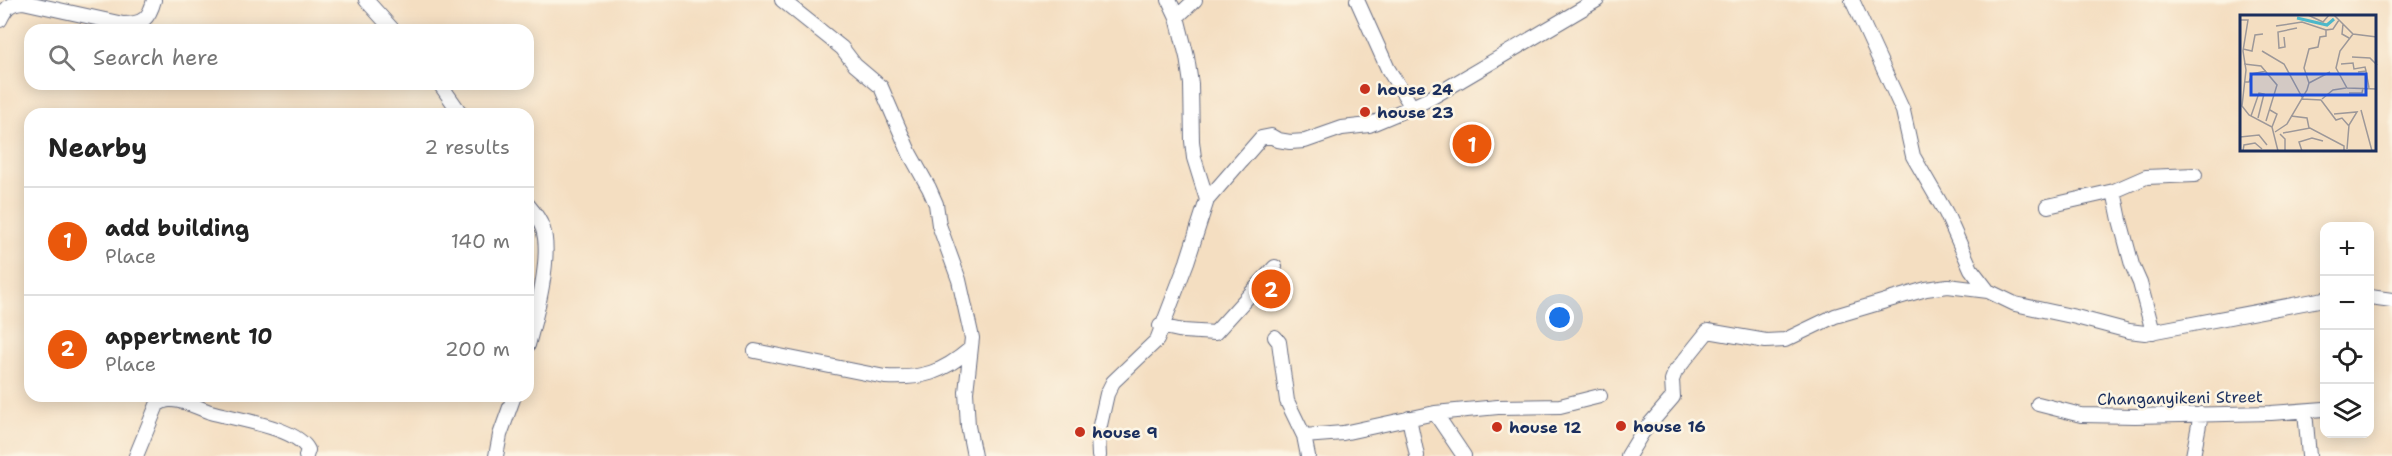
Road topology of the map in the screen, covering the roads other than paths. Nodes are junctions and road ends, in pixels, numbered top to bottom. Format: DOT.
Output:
graph roads {
  1 [pos="154,0"];
  2 [pos="366,0"];
  3 [pos="782,0"];
  4 [pos="1169,0"];
  5 [pos="1195,0"];
  6 [pos="1357,0"];
  7 [pos="1597,0"];
  8 [pos="1852,0"];
  9 [pos="1177,17"];
  10 [pos="0,20"];
  11 [pos="388,24"];
  12 [pos="444,90"];
  13 [pos="1412,107"];
  14 [pos="457,108"];
  15 [pos="2195,175"];
  16 [pos="2114,191"];
  17 [pos="1207,200"];
  18 [pos="2048,206"];
  19 [pos="534,214"];
  20 [pos="1275,267"];
  21 [pos="1988,291"];
  22 [pos="2374,298"];
  23 [pos="2320,299"];
  24 [pos="2392,300"];
  25 [pos="534,323"];
  26 [pos="1160,326"];
  27 [pos="2153,332"];
  28 [pos="1275,337"];
  29 [pos="970,349"];
  30 [pos="755,351"];
  31 [pos="1600,396"];
  32 [pos="164,402"];
  33 [pos="181,402"];
  34 [pos="512,402"];
  35 [pos="2038,404"];
  36 [pos="2320,409"];
  37 [pos="2305,411"];
  38 [pos="1435,413"];
  39 [pos="2201,414"];
  40 [pos="1409,418"];
  41 [pos="1304,436"];
  42 [pos="136,456"];
  43 [pos="306,456"];
  44 [pos="496,456"];
  45 [pos="974,456"];
  46 [pos="1099,456"];
  47 [pos="1308,456"];
  48 [pos="1417,456"];
  49 [pos="1464,456"];
  50 [pos="1628,456"];
  51 [pos="2193,456"];
  52 [pos="2309,456"];
  1 -- 10 [label="street"];
  2 -- 11 [label="street"];
  3 -- 29 [label="street"];
  4 -- 9 [label="street"];
  5 -- 9 [label="street"];
  6 -- 13 [label="street"];
  7 -- 13 [label="street"];
  8 -- 21 [label="street"];
  9 -- 17 [label="street"];
  12 -- 14 [label="street"];
  13 -- 17 [label="street"];
  15 -- 16 [label="street"];
  16 -- 18 [label="street"];
  16 -- 27 [label="street"];
  17 -- 26 [label="street"];
  19 -- 25 [label="street"];
  20 -- 26 [label="street"];
  21 -- 27 [label="street"];
  21 -- 50 [label="street"];
  22 -- 24 [label="street"];
  23 -- 27 [label="street"];
  26 -- 46 [label="street"];
  28 -- 41 [label="street"];
  29 -- 30 [label="street"];
  29 -- 45 [label="street"];
  31 -- 38 [label="street"];
  32 -- 42 [label="street"];
  33 -- 43 [label="street"];
  34 -- 44 [label="street"];
  35 -- 39 [label="street, Changanyikeni Street"];
  36 -- 37 [label="street, Changanyikeni Street"];
  37 -- 39 [label="street, Changanyikeni Street"];
  37 -- 52 [label="street"];
  38 -- 40 [label="street"];
  38 -- 49 [label="street"];
  39 -- 51 [label="street"];
  40 -- 41 [label="street"];
  40 -- 48 [label="street"];
  41 -- 47 [label="street"];
}
